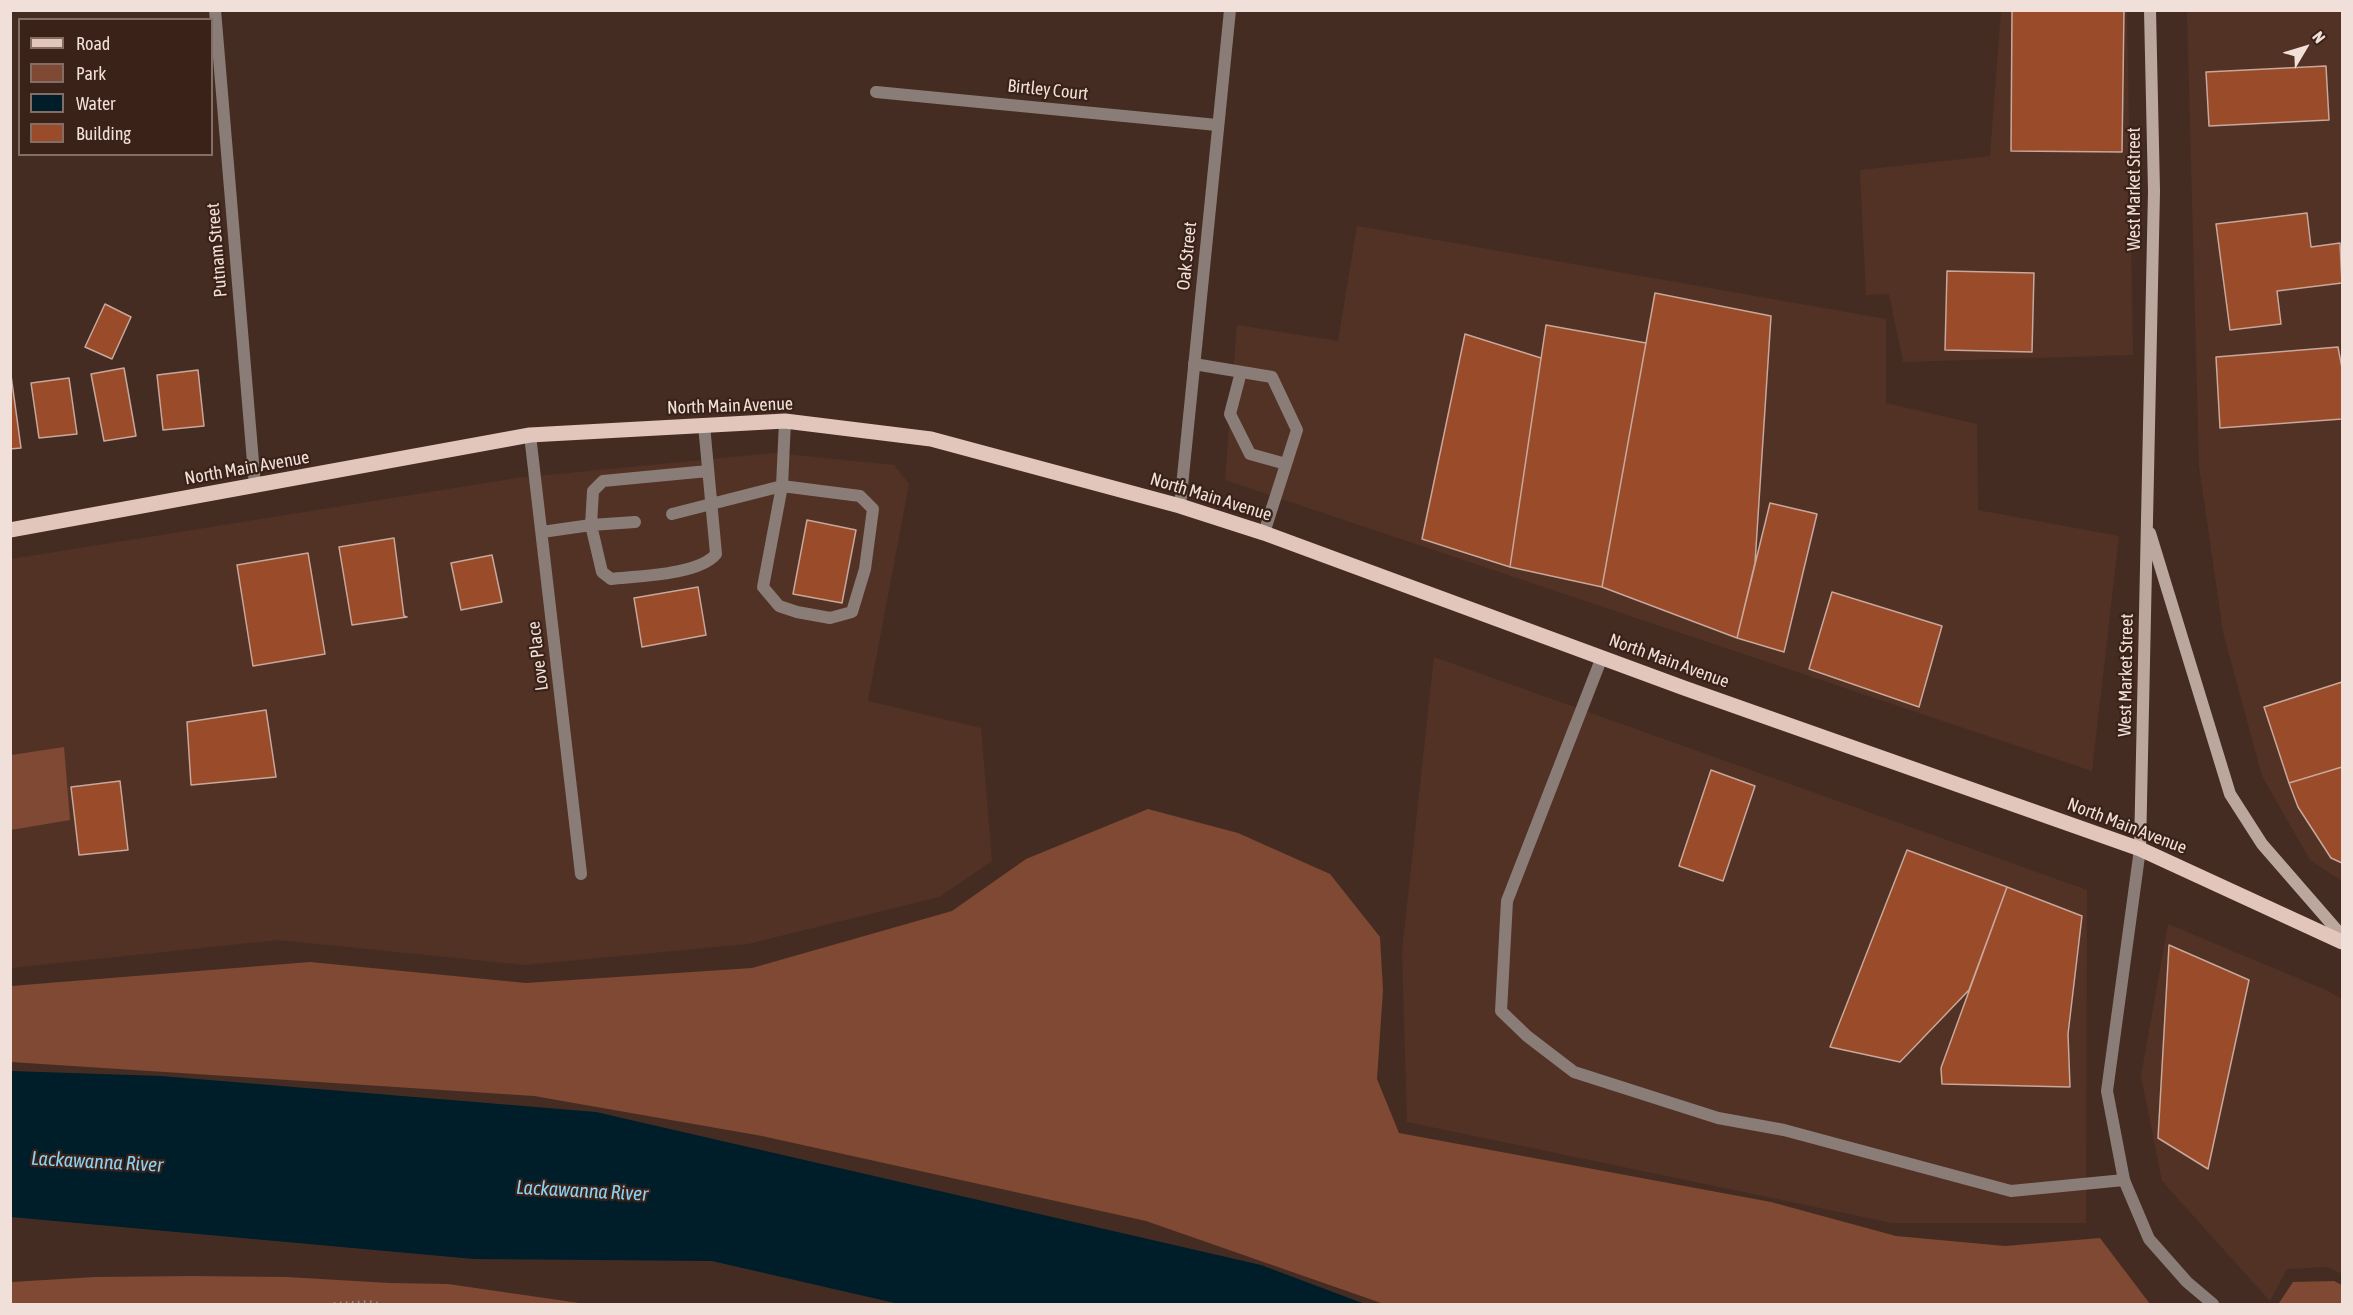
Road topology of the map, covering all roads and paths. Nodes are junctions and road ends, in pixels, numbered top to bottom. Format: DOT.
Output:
graph roads {
  1 [pos="215,10"];
  2 [pos="1230,10"];
  3 [pos="2150,10"];
  4 [pos="876,92"];
  5 [pos="1217,125"];
  6 [pos="1194,364"];
  7 [pos="1241,372"];
  8 [pos="785,421"];
  9 [pos="704,425"];
  10 [pos="530,435"];
  11 [pos="1286,464"];
  12 [pos="708,471"];
  13 [pos="255,486"];
  14 [pos="782,486"];
  15 [pos="712,502"];
  16 [pos="1180,506"];
  17 [pos="672,514"];
  18 [pos="635,522"];
  19 [pos="2147,522"];
  20 [pos="591,525"];
  21 [pos="10,530"];
  22 [pos="542,532"];
  23 [pos="1264,533"];
  24 [pos="1602,657"];
  25 [pos="2140,849"];
  26 [pos="581,873"];
  27 [pos="2343,936"];
  28 [pos="2343,942"];
  29 [pos="2124,1180"];
  30 [pos="334,1305"];
  31 [pos="379,1305"];
  32 [pos="2213,1305"];
  1 -- 13 [label="street, Putnam Street"];
  2 -- 5 [label="street, Oak Street"];
  3 -- 19 [label="main road, West Market Street"];
  4 -- 5 [label="street, Birtley Court"];
  5 -- 6 [label="street, Oak Street"];
  6 -- 7 [label="street"];
  6 -- 16 [label="street, Oak Street"];
  7 -- 11 [label="street"];
  7 -- 11 [label="street"];
  8 -- 9 [label="main road, North Main Avenue"];
  8 -- 14 [label="street"];
  8 -- 16 [label="main road, North Main Avenue"];
  9 -- 10 [label="main road, North Main Avenue"];
  9 -- 12 [label="street"];
  10 -- 13 [label="main road, North Main Avenue"];
  10 -- 22 [label="street, Love Place"];
  11 -- 23 [label="street"];
  12 -- 15 [label="street"];
  12 -- 20 [label="street"];
  13 -- 21 [label="main road, North Main Avenue"];
  14 -- 14 [label="street"];
  14 -- 15 [label="street"];
  15 -- 17 [label="street"];
  15 -- 20 [label="street"];
  16 -- 23 [label="main road, North Main Avenue"];
  18 -- 20 [label="street"];
  19 -- 25 [label="main road, West Market Street"];
  19 -- 27 [label="main road"];
  20 -- 22 [label="street"];
  22 -- 26 [label="street, Love Place"];
  23 -- 24 [label="main road, North Main Avenue"];
  24 -- 25 [label="main road, North Main Avenue"];
  24 -- 29 [label="street"];
  25 -- 28 [label="main road, North Main Avenue"];
  25 -- 29 [label="street, West Market Street"];
  29 -- 32 [label="street, West Market Street"];
  30 -- 31 [label="path"];
}
